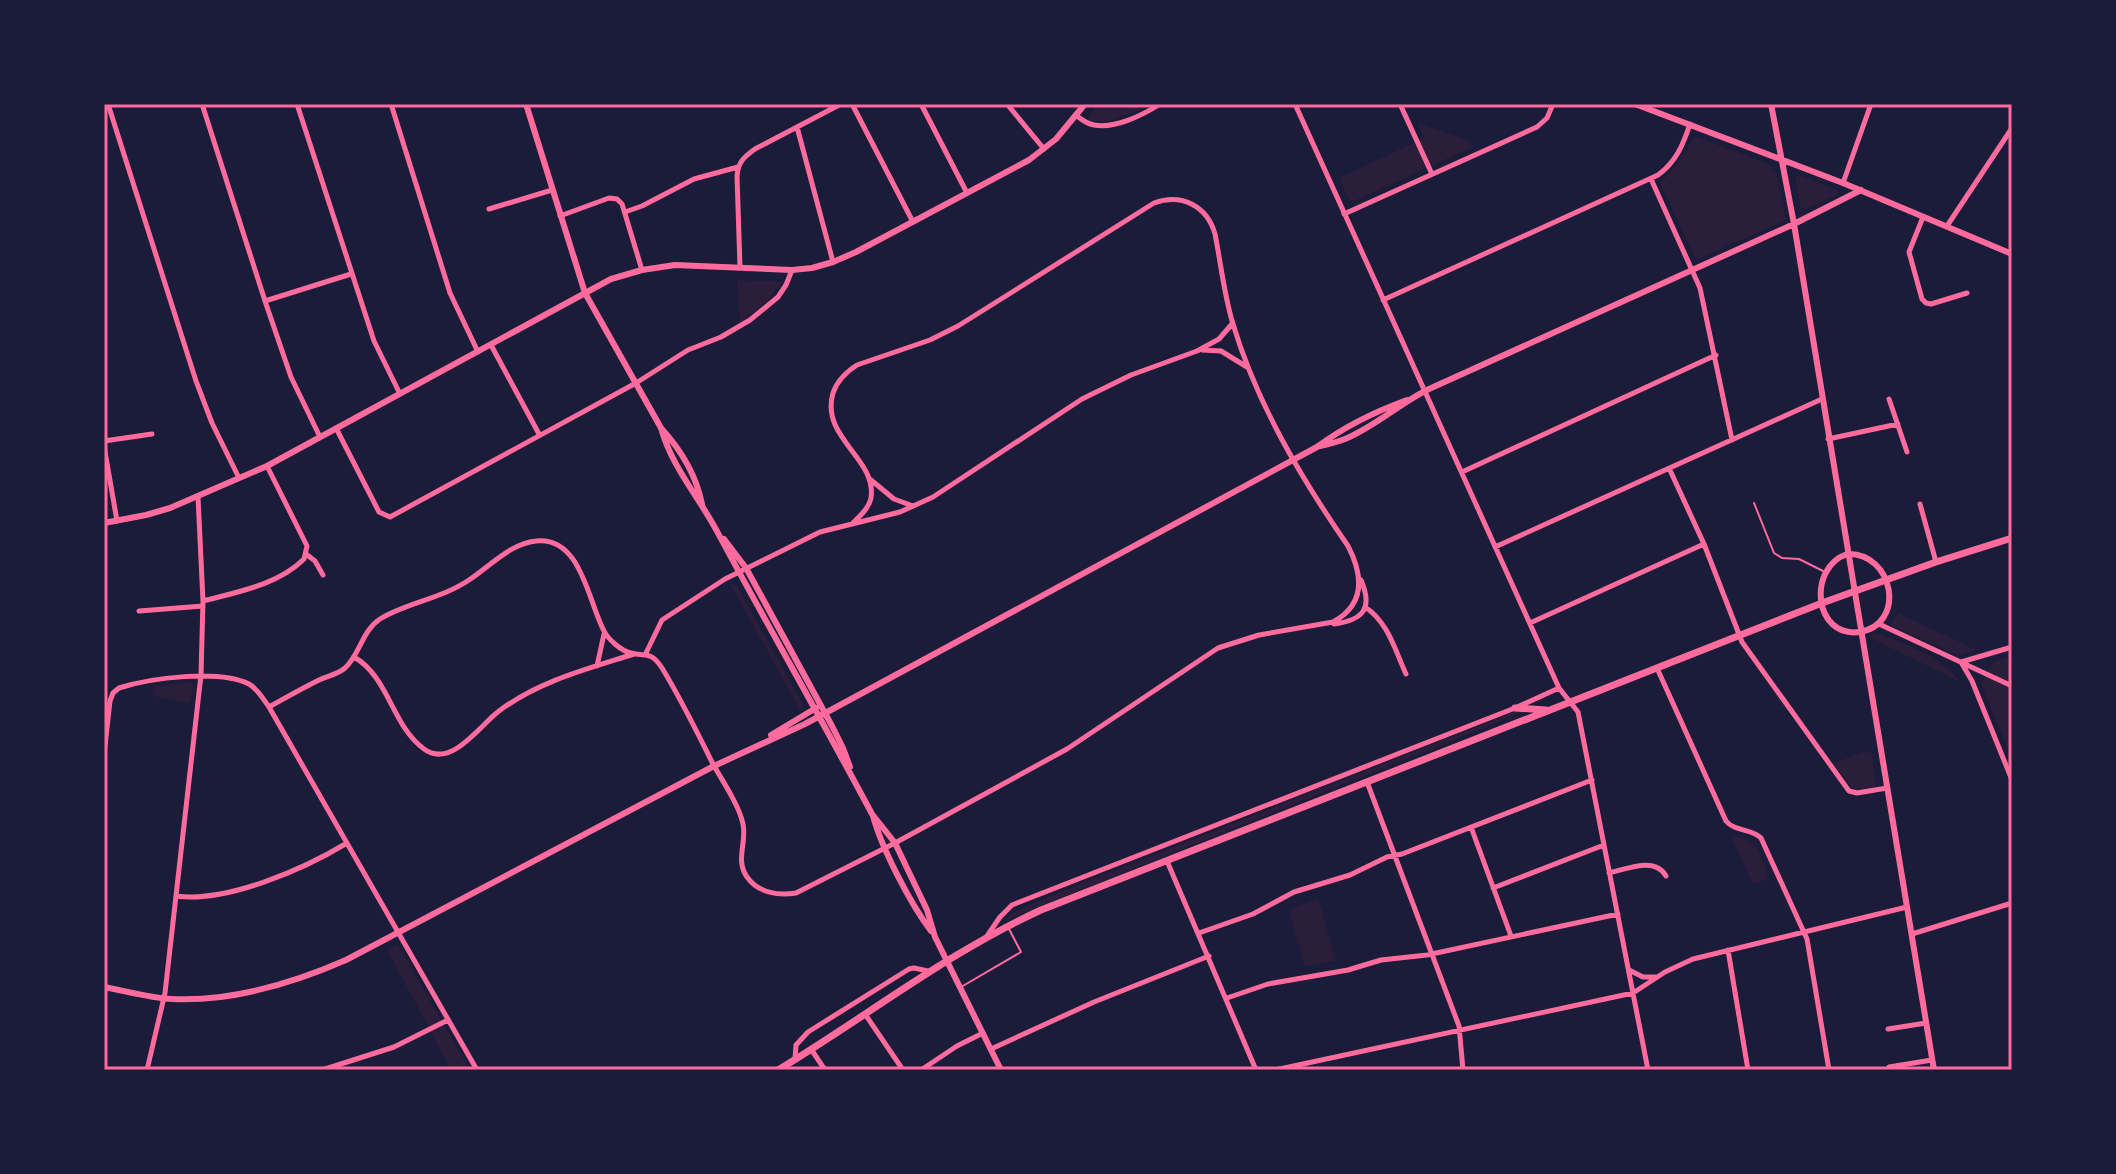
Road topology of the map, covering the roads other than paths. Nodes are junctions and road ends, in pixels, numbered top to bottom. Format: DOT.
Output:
graph roads {
  1 [pos="108,104"];
  2 [pos="202,104"];
  3 [pos="297,104"];
  4 [pos="391,104"];
  5 [pos="526,104"];
  6 [pos="841,104"];
  7 [pos="852,104"];
  8 [pos="921,104"];
  9 [pos="1007,104"];
  10 [pos="1085,104"];
  11 [pos="1160,104"];
  12 [pos="1295,104"];
  13 [pos="1400,104"];
  14 [pos="1553,104"];
  15 [pos="1635,104"];
  16 [pos="1771,104"];
  17 [pos="1871,104"];
  18 [pos="1077,116"];
  19 [pos="1690,124"];
  20 [pos="797,127"];
  21 [pos="2012,128"];
  22 [pos="1045,150"];
  23 [pos="1781,158"];
  24 [pos="738,167"];
  25 [pos="1432,174"];
  26 [pos="1651,179"];
  27 [pos="1843,183"];
  28 [pos="552,190"];
  29 [pos="1861,190"];
  30 [pos="967,193"];
  31 [pos="489,209"];
  32 [pos="625,212"];
  33 [pos="1344,214"];
  34 [pos="560,216"];
  35 [pos="1923,217"];
  36 [pos="913,222"];
  37 [pos="1794,224"];
  38 [pos="1947,226"];
  39 [pos="2012,254"];
  40 [pos="833,262"];
  41 [pos="740,267"];
  42 [pos="642,270"];
  43 [pos="792,270"];
  44 [pos="1693,270"];
  45 [pos="351,274"];
  46 [pos="585,293"];
  47 [pos="1967,293"];
  48 [pos="1383,300"];
  49 [pos="265,301"];
  50 [pos="1232,323"];
  51 [pos="491,345"];
  52 [pos="1197,351"];
  53 [pos="478,352"];
  54 [pos="1716,355"];
  55 [pos="1249,368"];
  56 [pos="636,383"];
  57 [pos="1424,391"];
  58 [pos="401,395"];
  59 [pos="1822,399"];
  60 [pos="1889,399"];
  61 [pos="1898,424"];
  62 [pos="336,428"];
  63 [pos="152,434"];
  64 [pos="539,434"];
  65 [pos="320,437"];
  66 [pos="1828,439"];
  67 [pos="1732,440"];
  68 [pos="104,444"];
  69 [pos="1907,452"];
  70 [pos="1294,460"];
  71 [pos="267,466"];
  72 [pos="1669,468"];
  73 [pos="1462,472"];
  74 [pos="868,476"];
  75 [pos="240,479"];
  76 [pos="198,497"];
  77 [pos="1754,503"];
  78 [pos="1920,504"];
  79 [pos="915,506"];
  80 [pos="117,521"];
  81 [pos="104,523"];
  82 [pos="853,523"];
  83 [pos="719,534"];
  84 [pos="2012,538"];
  85 [pos="1704,544"];
  86 [pos="1495,547"];
  87 [pos="306,554"];
  88 [pos="1847,554"];
  89 [pos="1936,562"];
  90 [pos="746,568"];
  91 [pos="738,572"];
  92 [pos="1825,572"];
  93 [pos="323,575"];
  94 [pos="1359,576"];
  95 [pos="1885,580"];
  96 [pos="1854,591"];
  97 [pos="1822,603"];
  98 [pos="203,604"];
  99 [pos="1365,607"];
  100 [pos="139,611"];
  101 [pos="1530,623"];
  102 [pos="1879,624"];
  103 [pos="1317,626"];
  104 [pos="1861,631"];
  105 [pos="604,633"];
  106 [pos="1739,635"];
  107 [pos="2012,647"];
  108 [pos="1991,653"];
  109 [pos="635,654"];
  110 [pos="645,654"];
  111 [pos="354,657"];
  112 [pos="1961,662"];
  113 [pos="597,666"];
  114 [pos="1657,668"];
  115 [pos="1982,672"];
  116 [pos="1406,674"];
  117 [pos="201,675"];
  118 [pos="2012,686"];
  119 [pos="1559,688"];
  120 [pos="1571,702"];
  121 [pos="269,707"];
  122 [pos="1515,708"];
  123 [pos="819,710"];
  124 [pos="1548,711"];
  125 [pos="104,755"];
  126 [pos="714,766"];
  127 [pos="1592,780"];
  128 [pos="2012,780"];
  129 [pos="1367,782"];
  130 [pos="1887,788"];
  131 [pos="1471,827"];
  132 [pos="347,843"];
  133 [pos="1604,845"];
  134 [pos="890,846"];
  135 [pos="1394,855"];
  136 [pos="1167,861"];
  137 [pos="1609,873"];
  138 [pos="1666,876"];
  139 [pos="1493,888"];
  140 [pos="176,896"];
  141 [pos="2012,903"];
  142 [pos="1907,907"];
  143 [pos="1618,914"];
  144 [pos="1008,926"];
  145 [pos="1804,932"];
  146 [pos="399,933"];
  147 [pos="1199,933"];
  148 [pos="1912,934"];
  149 [pos="1511,936"];
  150 [pos="987,937"];
  151 [pos="1728,950"];
  152 [pos="1431,953"];
  153 [pos="1209,956"];
  154 [pos="947,960"];
  155 [pos="1628,969"];
  156 [pos="929,972"];
  157 [pos="1658,976"];
  158 [pos="104,987"];
  159 [pos="960,988"];
  160 [pos="1633,993"];
  161 [pos="1227,998"];
  162 [pos="164,999"];
  163 [pos="865,1014"];
  164 [pos="448,1020"];
  165 [pos="1926,1023"];
  166 [pos="1888,1029"];
  167 [pos="1460,1031"];
  168 [pos="983,1033"];
  169 [pos="811,1049"];
  170 [pos="991,1049"];
  171 [pos="795,1059"];
  172 [pos="1932,1060"];
  173 [pos="1889,1067"];
  174 [pos="147,1070"];
  175 [pos="322,1070"];
  176 [pos="477,1070"];
  177 [pos="778,1070"];
  178 [pos="825,1070"];
  179 [pos="903,1070"];
  180 [pos="921,1070"];
  181 [pos="1001,1070"];
  182 [pos="1256,1070"];
  183 [pos="1275,1070"];
  184 [pos="1463,1070"];
  185 [pos="1648,1070"];
  186 [pos="1748,1070"];
  187 [pos="1829,1070"];
  188 [pos="1934,1070"];
  1 -- 75 [label="street"];
  2 -- 49 [label="street"];
  3 -- 45 [label="street"];
  4 -- 53 [label="street"];
  5 -- 28 [label="street"];
  6 -- 20 [label="street"];
  7 -- 36 [label="street"];
  8 -- 30 [label="street"];
  9 -- 22 [label="street"];
  10 -- 18 [label="street"];
  11 -- 18 [label="street"];
  12 -- 33 [label="street"];
  13 -- 25 [label="street"];
  14 -- 25 [label="street"];
  15 -- 19 [label="street"];
  16 -- 23 [label="street"];
  17 -- 27 [label="street"];
  18 -- 22 [label="street"];
  19 -- 23 [label="street"];
  19 -- 26 [label="street"];
  20 -- 24 [label="street"];
  20 -- 40 [label="street"];
  21 -- 38 [label="street"];
  22 -- 30 [label="street"];
  23 -- 27 [label="street"];
  23 -- 37 [label="street"];
  24 -- 32 [label="street"];
  24 -- 41 [label="street"];
  25 -- 33 [label="street"];
  26 -- 44 [label="street"];
  26 -- 48 [label="street"];
  27 -- 29 [label="street"];
  28 -- 31 [label="street"];
  28 -- 34 [label="street"];
  29 -- 35 [label="street"];
  29 -- 37 [label="street"];
  30 -- 36 [label="street"];
  32 -- 34 [label="street"];
  32 -- 42 [label="street"];
  33 -- 48 [label="street"];
  34 -- 46 [label="street"];
  35 -- 38 [label="street"];
  35 -- 47 [label="street"];
  36 -- 40 [label="street"];
  37 -- 44 [label="street"];
  37 -- 59 [label="street"];
  38 -- 39 [label="street"];
  40 -- 43 [label="street"];
  41 -- 42 [label="street"];
  41 -- 43 [label="street"];
  42 -- 46 [label="street"];
  43 -- 56 [label="street"];
  44 -- 54 [label="street"];
  44 -- 57 [label="street"];
  45 -- 49 [label="street"];
  45 -- 58 [label="street"];
  46 -- 51 [label="street"];
  46 -- 56 [label="street"];
  48 -- 57 [label="street"];
  49 -- 65 [label="street"];
  50 -- 52 [label="street"];
  50 -- 55 [label="street"];
  50 -- 74 [label="street"];
  51 -- 53 [label="street"];
  51 -- 64 [label="street"];
  52 -- 55 [label="street"];
  52 -- 79 [label="street"];
  53 -- 58 [label="street"];
  54 -- 67 [label="street"];
  54 -- 73 [label="street"];
  55 -- 70 [label="street"];
  56 -- 64 [label="street"];
  56 -- 83 [label="street"];
  57 -- 70 [label="street"];
  57 -- 73 [label="street"];
  58 -- 62 [label="street"];
  59 -- 66 [label="street"];
  59 -- 67 [label="street"];
  60 -- 61 [label="street"];
  61 -- 66 [label="street"];
  61 -- 69 [label="street"];
  62 -- 64 [label="street"];
  62 -- 65 [label="street"];
  63 -- 68 [label="street"];
  65 -- 71 [label="street"];
  66 -- 88 [label="street"];
  67 -- 72 [label="street"];
  68 -- 80 [label="street"];
  70 -- 94 [label="street"];
  70 -- 123 [label="street"];
  71 -- 75 [label="street"];
  71 -- 87 [label="street"];
  72 -- 85 [label="street"];
  72 -- 86 [label="street"];
  73 -- 86 [label="street"];
  74 -- 79 [label="street"];
  74 -- 82 [label="street"];
  75 -- 76 [label="street"];
  76 -- 80 [label="street"];
  76 -- 98 [label="street"];
  77 -- 92 [label="lane"];
  78 -- 89 [label="street"];
  79 -- 82 [label="street"];
  80 -- 81 [label="street"];
  82 -- 90 [label="street"];
  83 -- 90 [label="street"];
  83 -- 91 [label="street"];
  84 -- 89 [label="main road"];
  85 -- 101 [label="street"];
  85 -- 106 [label="street"];
  86 -- 101 [label="street"];
  87 -- 93 [label="street"];
  87 -- 98 [label="street"];
  88 -- 92 [label="street"];
  88 -- 95 [label="street"];
  88 -- 96 [label="street"];
  89 -- 95 [label="main road"];
  90 -- 91 [label="street"];
  90 -- 123 [label="street"];
  91 -- 110 [label="street"];
  91 -- 123 [label="street"];
  92 -- 97 [label="street"];
  94 -- 99 [label="street"];
  94 -- 103 [label="street"];
  95 -- 96 [label="main road"];
  95 -- 102 [label="street"];
  96 -- 97 [label="main road"];
  96 -- 104 [label="street"];
  97 -- 104 [label="street"];
  97 -- 106 [label="main road"];
  98 -- 100 [label="street"];
  98 -- 117 [label="street"];
  99 -- 103 [label="street"];
  99 -- 116 [label="street"];
  101 -- 119 [label="street"];
  102 -- 104 [label="street"];
  102 -- 112 [label="street"];
  103 -- 134 [label="street"];
  104 -- 130 [label="street"];
  105 -- 109 [label="street"];
  105 -- 111 [label="street"];
  105 -- 113 [label="street"];
  106 -- 114 [label="main road"];
  106 -- 130 [label="street"];
  107 -- 108 [label="street"];
  108 -- 112 [label="street"];
  108 -- 115 [label="street"];
  109 -- 110 [label="street"];
  109 -- 113 [label="street"];
  110 -- 126 [label="street"];
  111 -- 113 [label="street"];
  111 -- 121 [label="street"];
  112 -- 115 [label="street"];
  112 -- 128 [label="street"];
  114 -- 120 [label="main road"];
  114 -- 145 [label="street"];
  115 -- 118 [label="street"];
  117 -- 121 [label="street"];
  117 -- 125 [label="street"];
  117 -- 140 [label="street"];
  119 -- 120 [label="street"];
  119 -- 122 [label="street"];
  120 -- 124 [label="main road"];
  120 -- 127 [label="street"];
  121 -- 132 [label="street"];
  122 -- 124 [label="main road"];
  122 -- 150 [label="street"];
  123 -- 126 [label="street"];
  123 -- 134 [label="street"];
  124 -- 129 [label="main road"];
  126 -- 134 [label="street"];
  126 -- 146 [label="street"];
  127 -- 131 [label="street"];
  127 -- 133 [label="street"];
  129 -- 135 [label="street"];
  129 -- 136 [label="main road"];
  130 -- 142 [label="street"];
  131 -- 135 [label="street"];
  131 -- 139 [label="street"];
  132 -- 140 [label="street"];
  132 -- 146 [label="street"];
  133 -- 137 [label="street"];
  133 -- 139 [label="street"];
  134 -- 154 [label="street"];
  135 -- 147 [label="street"];
  135 -- 152 [label="street"];
  136 -- 144 [label="main road"];
  136 -- 147 [label="street"];
  137 -- 138 [label="street"];
  137 -- 143 [label="street"];
  139 -- 149 [label="street"];
  140 -- 162 [label="street"];
  141 -- 148 [label="street"];
  142 -- 145 [label="street"];
  142 -- 148 [label="street"];
  143 -- 149 [label="street"];
  143 -- 155 [label="street"];
  144 -- 150 [label="main road"];
  144 -- 159 [label="lane"];
  145 -- 151 [label="street"];
  145 -- 187 [label="street"];
  146 -- 162 [label="street"];
  146 -- 164 [label="street"];
  147 -- 153 [label="street"];
  148 -- 165 [label="street"];
  149 -- 152 [label="street"];
  150 -- 154 [label="main road"];
  151 -- 157 [label="street"];
  151 -- 186 [label="street"];
  152 -- 161 [label="street"];
  152 -- 167 [label="street"];
  153 -- 161 [label="street"];
  153 -- 170 [label="street"];
  154 -- 156 [label="main road"];
  154 -- 159 [label="street"];
  155 -- 157 [label="street"];
  155 -- 160 [label="street"];
  156 -- 163 [label="main road"];
  156 -- 171 [label="street"];
  157 -- 160 [label="street"];
  158 -- 162 [label="street"];
  159 -- 168 [label="street"];
  160 -- 167 [label="street"];
  160 -- 185 [label="street"];
  161 -- 182 [label="street"];
  162 -- 174 [label="street"];
  163 -- 169 [label="main road"];
  163 -- 179 [label="street"];
  164 -- 175 [label="street"];
  164 -- 176 [label="street"];
  165 -- 166 [label="street"];
  165 -- 172 [label="street"];
  167 -- 183 [label="street"];
  167 -- 184 [label="street"];
  168 -- 170 [label="street"];
  168 -- 180 [label="street"];
  169 -- 171 [label="main road"];
  169 -- 178 [label="street"];
  170 -- 181 [label="street"];
  171 -- 177 [label="main road"];
  172 -- 173 [label="street"];
  172 -- 188 [label="street"];
}
